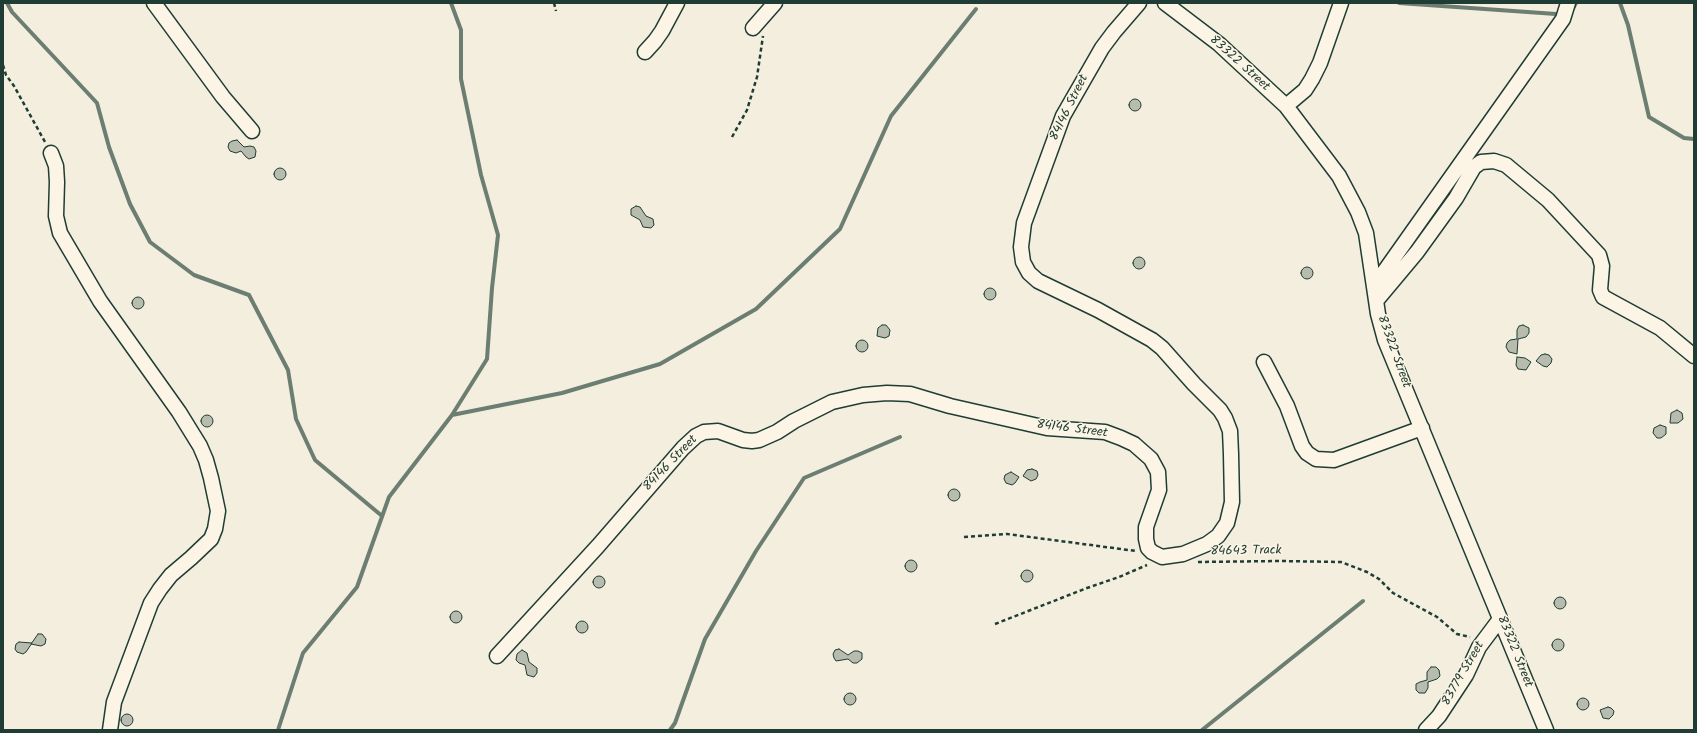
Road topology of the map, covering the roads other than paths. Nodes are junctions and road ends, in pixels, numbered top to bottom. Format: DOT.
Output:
graph roads {
  1 [pos="154,3"];
  2 [pos="677,3"];
  3 [pos="774,3"];
  4 [pos="1139,3"];
  5 [pos="1165,3"];
  6 [pos="1341,3"];
  7 [pos="1568,3"];
  8 [pos="759,30"];
  9 [pos="645,52"];
  10 [pos="1286,106"];
  11 [pos="252,131"];
  12 [pos="51,153"];
  13 [pos="1374,286"];
  14 [pos="1376,301"];
  15 [pos="1694,356"];
  16 [pos="1264,362"];
  17 [pos="1422,428"];
  18 [pos="1500,619"];
  19 [pos="497,656"];
  20 [pos="110,730"];
  21 [pos="1426,730"];
  22 [pos="1546,730"];
  1 -- 11 [label="street"];
  2 -- 9 [label="street"];
  3 -- 8 [label="street"];
  4 -- 19 [label="street, 84146 Street"];
  5 -- 10 [label="street, 83322 Street"];
  6 -- 10 [label="street"];
  7 -- 13 [label="street"];
  10 -- 13 [label="street, 83322 Street"];
  12 -- 20 [label="street"];
  13 -- 14 [label="street, 83322 Street"];
  14 -- 15 [label="street"];
  14 -- 17 [label="street, 83322 Street"];
  16 -- 17 [label="street"];
  17 -- 18 [label="street, 83322 Street"];
  18 -- 21 [label="street, 83779 Street"];
  18 -- 22 [label="street, 83322 Street"];
}
